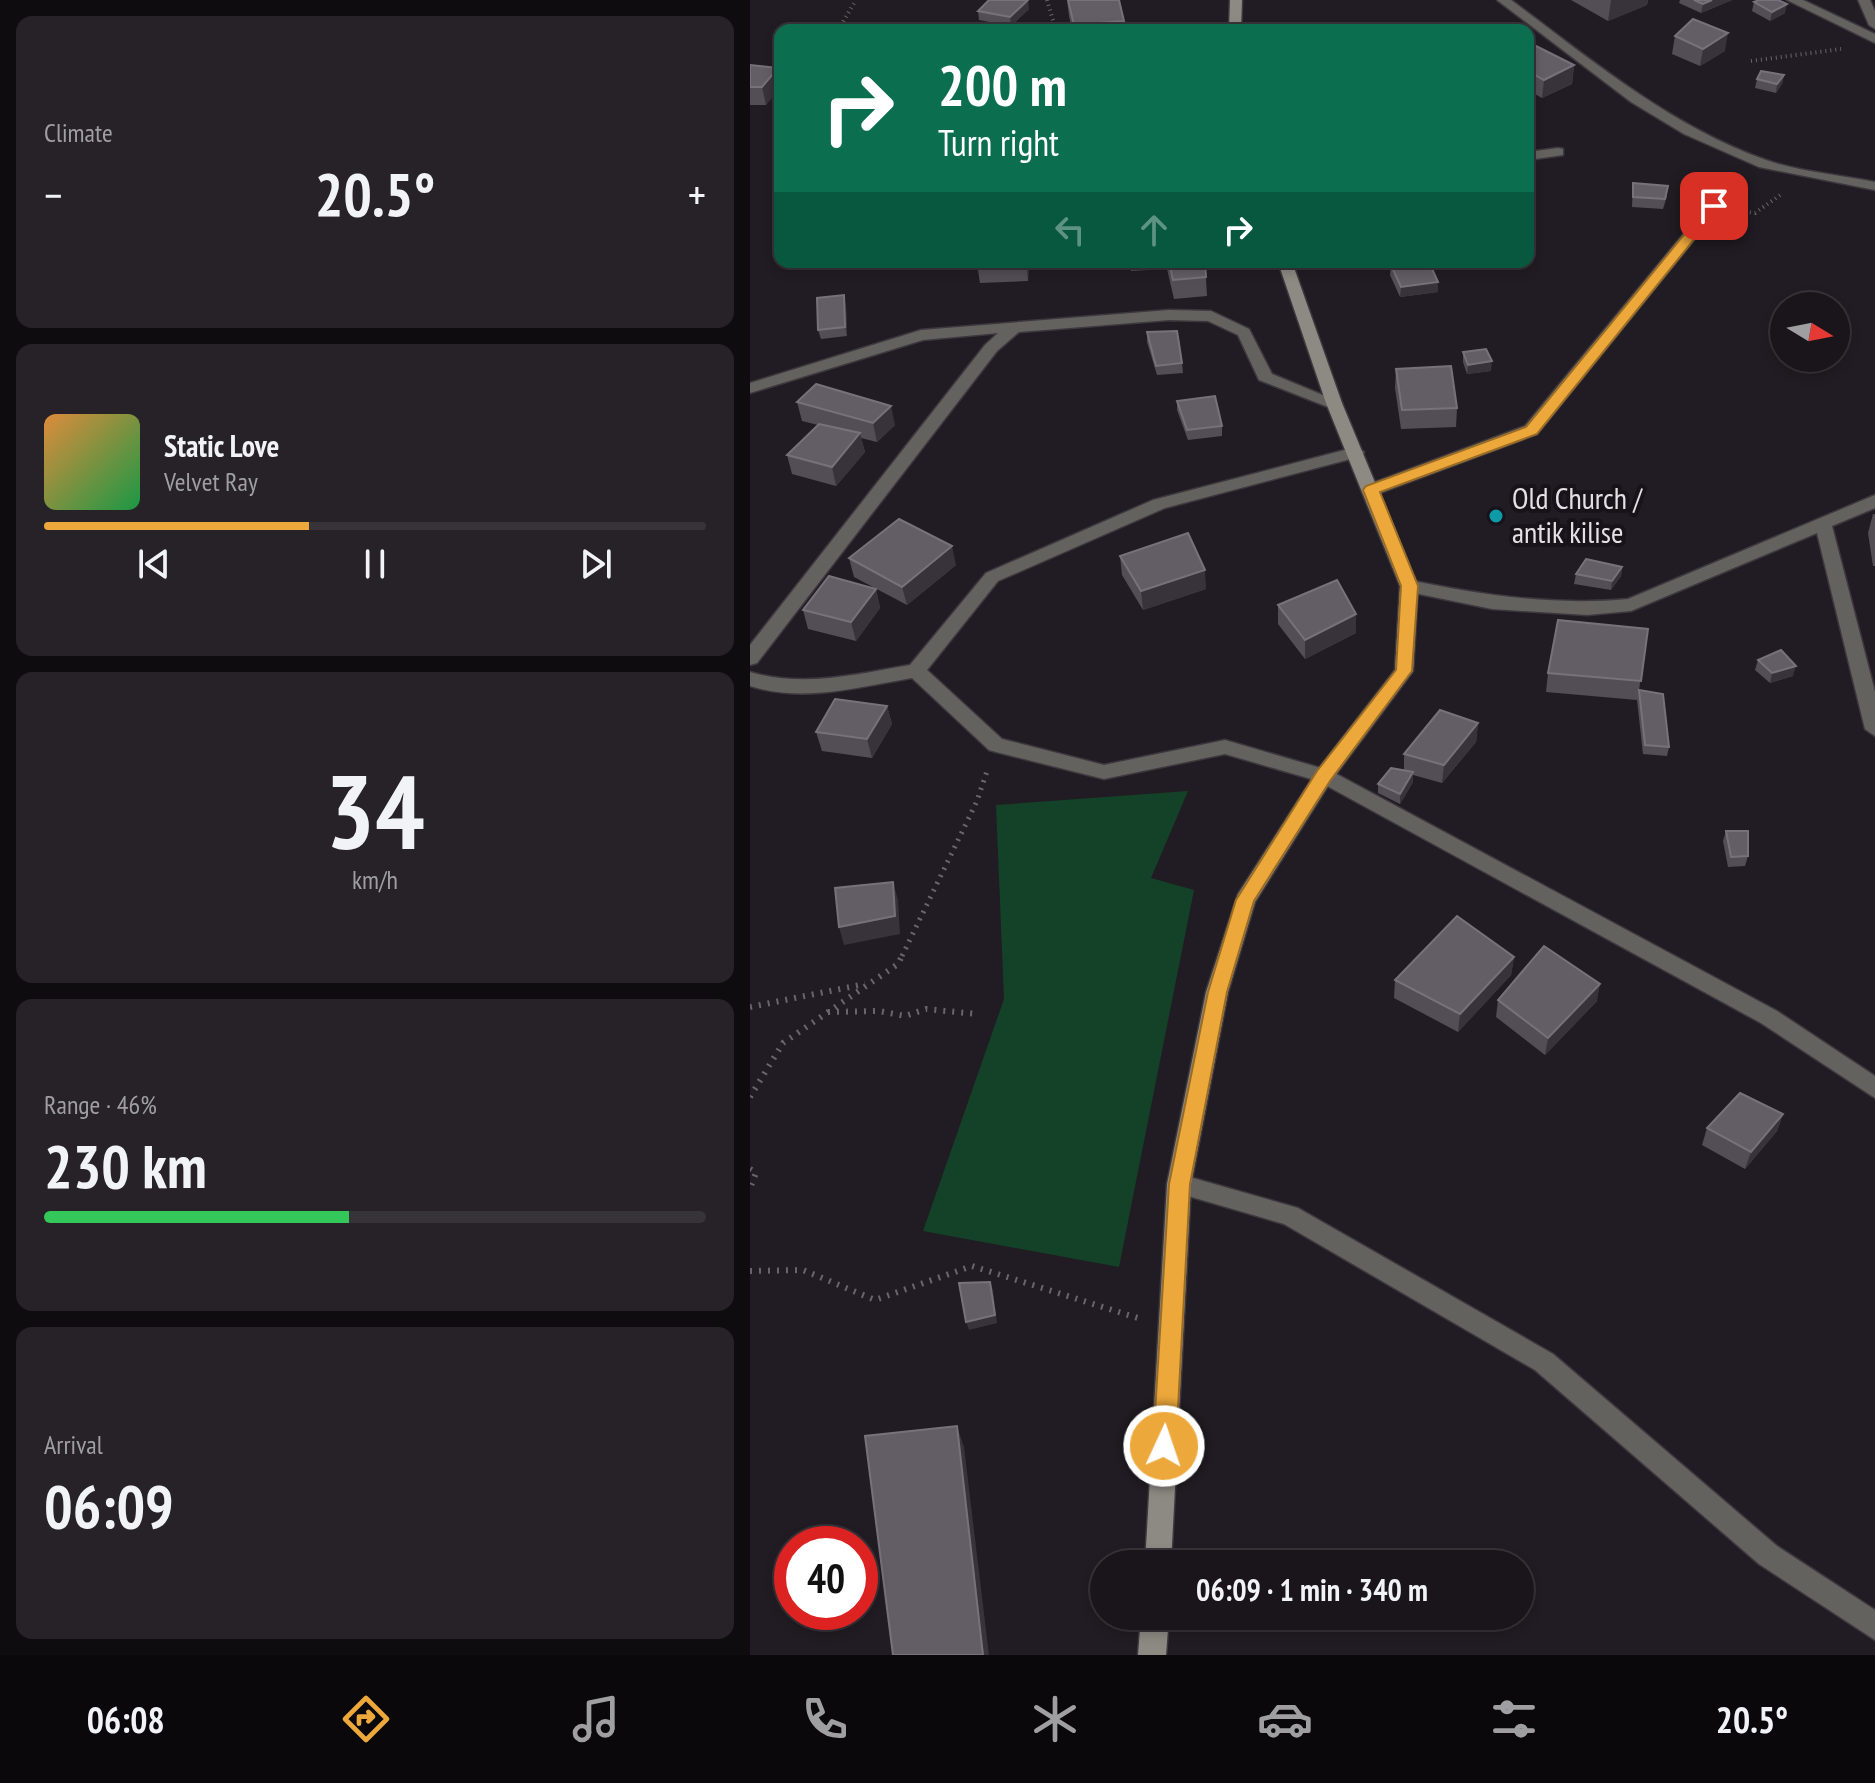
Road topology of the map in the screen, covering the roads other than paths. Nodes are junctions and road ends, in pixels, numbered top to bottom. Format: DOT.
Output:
graph roads {
  1 [pos="1236,0"];
  2 [pos="1503,0"];
  3 [pos="1793,0"];
  4 [pos="1864,0"];
  5 [pos="1235,24"];
  6 [pos="1875,25"];
  7 [pos="1875,39"];
  8 [pos="1558,152"];
  9 [pos="1534,155"];
  10 [pos="1875,186"];
  11 [pos="1714,206"];
  12 [pos="1287,268"];
  13 [pos="1015,327"];
  14 [pos="750,388"];
  15 [pos="1334,403"];
  16 [pos="1356,452"];
  17 [pos="1371,490"];
  18 [pos="1875,501"];
  19 [pos="1823,524"];
  20 [pos="1409,586"];
  21 [pos="750,658"];
  22 [pos="916,671"];
  23 [pos="750,679"];
  24 [pos="1875,729"];
  25 [pos="1324,776"];
  26 [pos="1875,1088"];
  27 [pos="1179,1184"];
  28 [pos="1159,1550"];
  29 [pos="1875,1626"];
  30 [pos="1154,1630"];
  31 [pos="1152,1655"];
  1 -- 5 [label="street"];
  2 -- 10 [label="street"];
  3 -- 7 [label="street"];
  4 -- 6 [label="street"];
  8 -- 9 [label="street"];
  11 -- 17 [label="street"];
  12 -- 15 [label="street"];
  13 -- 14 [label="street"];
  13 -- 15 [label="street"];
  13 -- 21 [label="street"];
  15 -- 16 [label="street"];
  16 -- 17 [label="street"];
  16 -- 22 [label="street"];
  17 -- 20 [label="street"];
  18 -- 19 [label="street"];
  19 -- 20 [label="street"];
  19 -- 24 [label="street"];
  20 -- 25 [label="street"];
  22 -- 23 [label="street"];
  22 -- 25 [label="street"];
  25 -- 26 [label="street"];
  25 -- 27 [label="street"];
  27 -- 28 [label="street"];
  27 -- 29 [label="street"];
  30 -- 31 [label="street"];
}
